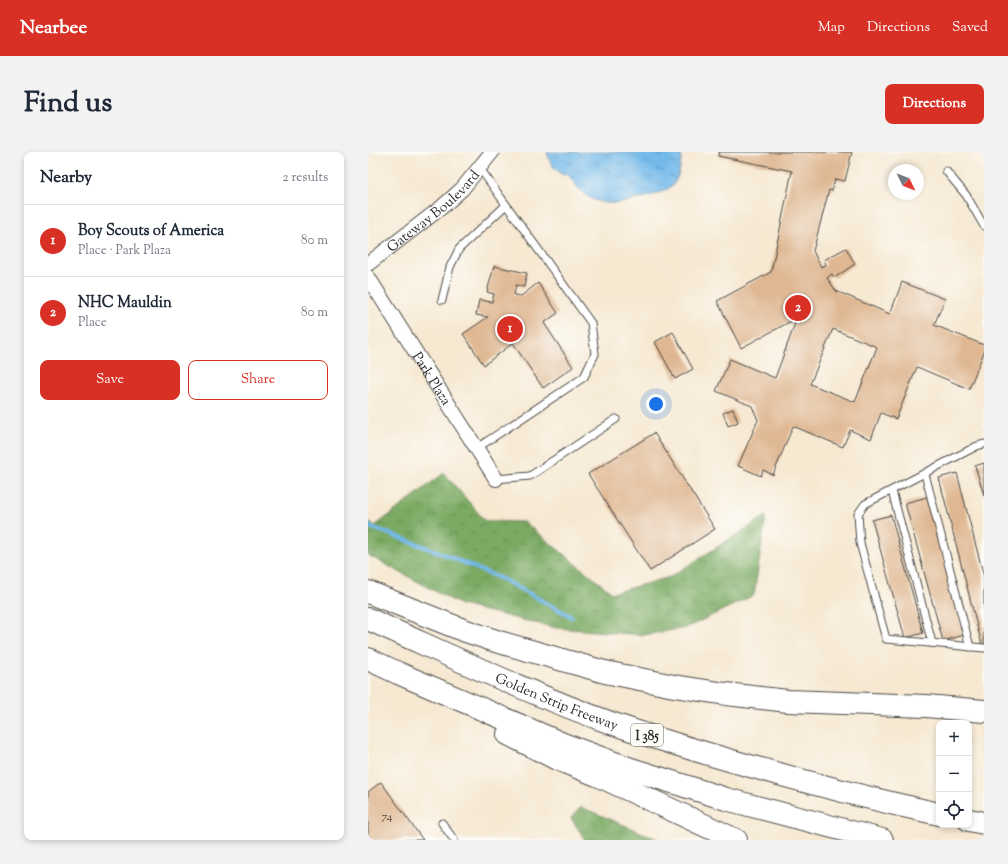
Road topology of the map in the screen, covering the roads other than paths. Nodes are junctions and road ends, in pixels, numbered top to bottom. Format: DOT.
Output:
graph roads {
  1 [pos="492,152"];
  2 [pos="479,168"];
  3 [pos="946,171"];
  4 [pos="506,205"];
  5 [pos="984,226"];
  6 [pos="368,264"];
  7 [pos="368,278"];
  8 [pos="442,300"];
  9 [pos="616,419"];
  10 [pos="984,444"];
  11 [pos="477,448"];
  12 [pos="925,474"];
  13 [pos="496,479"];
  14 [pos="892,491"];
  15 [pos="368,592"];
  16 [pos="368,619"];
  17 [pos="932,643"];
  18 [pos="970,647"];
  19 [pos="984,648"];
  20 [pos="368,659"];
  21 [pos="398,673"];
  22 [pos="984,711"];
  23 [pos="936,813"];
  24 [pos="972,821"];
  25 [pos="442,823"];
  26 [pos="984,823"];
  27 [pos="454,840"];
  28 [pos="736,840"];
  29 [pos="882,840"];
  1 -- 2 [label="street, Gateway Boulevard"];
  2 -- 4 [label="lane"];
  2 -- 6 [label="street, Gateway Boulevard"];
  3 -- 5 [label="lane"];
  4 -- 8 [label="lane"];
  4 -- 11 [label="lane"];
  7 -- 11 [label="street, Park Plaza"];
  9 -- 13 [label="lane"];
  10 -- 12 [label="lane"];
  11 -- 13 [label="street, Park Plaza"];
  12 -- 14 [label="lane"];
  12 -- 18 [label="lane"];
  14 -- 17 [label="lane"];
  14 -- 17 [label="lane"];
  15 -- 22 [label="highway"];
  16 -- 23 [label="highway, Golden Strip Freeway / I 385"];
  17 -- 18 [label="lane"];
  18 -- 19 [label="lane"];
  20 -- 21 [label="highway"];
  21 -- 28 [label="highway"];
  21 -- 29 [label="highway"];
  24 -- 26 [label="highway"];
  25 -- 27 [label="lane"];
}
